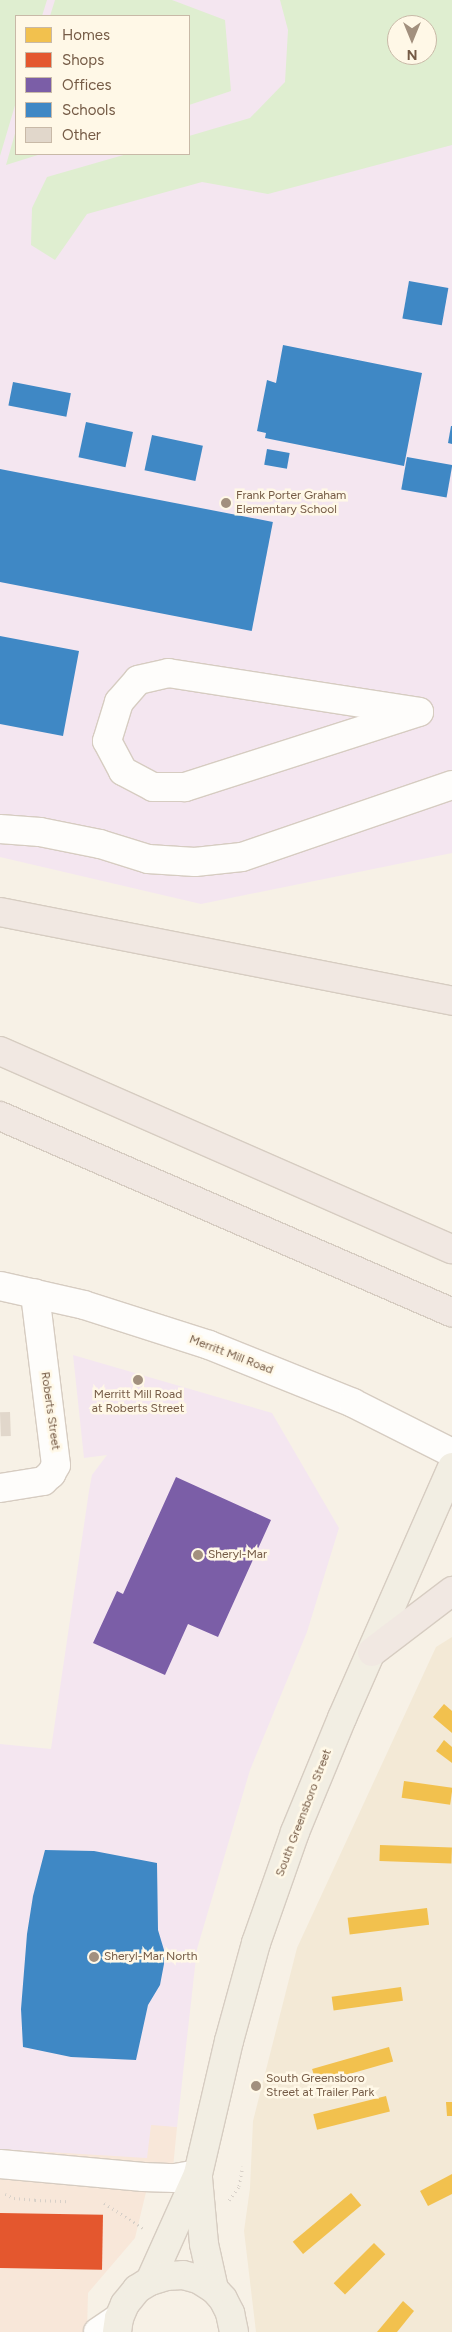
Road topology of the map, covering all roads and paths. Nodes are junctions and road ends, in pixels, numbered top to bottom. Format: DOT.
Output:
graph roads {
  1 [pos="419,712"];
  2 [pos="452,784"];
  3 [pos="0,816"];
  4 [pos="0,829"];
  5 [pos="40,832"];
  6 [pos="0,912"];
  7 [pos="452,1000"];
  8 [pos="0,1051"];
  9 [pos="0,1116"];
  10 [pos="452,1249"];
  11 [pos="0,1286"];
  12 [pos="35,1293"];
  13 [pos="452,1313"];
  14 [pos="452,1453"];
  15 [pos="452,1467"];
  16 [pos="0,1488"];
  17 [pos="452,1591"];
  18 [pos="372,1652"];
  19 [pos="0,2164"];
  20 [pos="243,2166"];
  21 [pos="198,2174"];
  22 [pos="0,2192"];
  23 [pos="74,2201"];
  24 [pos="98,2202"];
  25 [pos="225,2206"];
  26 [pos="169,2241"];
  27 [pos="150,2281"];
  28 [pos="214,2289"];
  29 [pos="111,2327"];
  30 [pos="234,2331"];
  1 -- 1 [label="street"];
  2 -- 5 [label="street"];
  3 -- 5 [label="street"];
  4 -- 5 [label="street"];
  6 -- 7 [label="highway"];
  8 -- 10 [label="highway"];
  9 -- 13 [label="highway"];
  11 -- 12 [label="street, Merritt Mill Road"];
  12 -- 14 [label="street, Merritt Mill Road"];
  12 -- 16 [label="street, Roberts Street"];
  15 -- 18 [label="main road, South Greensboro Street"];
  17 -- 18 [label="highway"];
  18 -- 21 [label="main road, South Greensboro Street"];
  19 -- 21 [label="street"];
  20 -- 25 [label="path"];
  21 -- 26 [label="main road, South Greensboro Street"];
  21 -- 28 [label="main road, South Greensboro Street"];
  22 -- 23 [label="path"];
  24 -- 26 [label="path"];
  26 -- 27 [label="main road, South Greensboro Street"];
  27 -- 28 [label="main road"];
  27 -- 29 [label="main road"];
  28 -- 30 [label="main road"];
}
